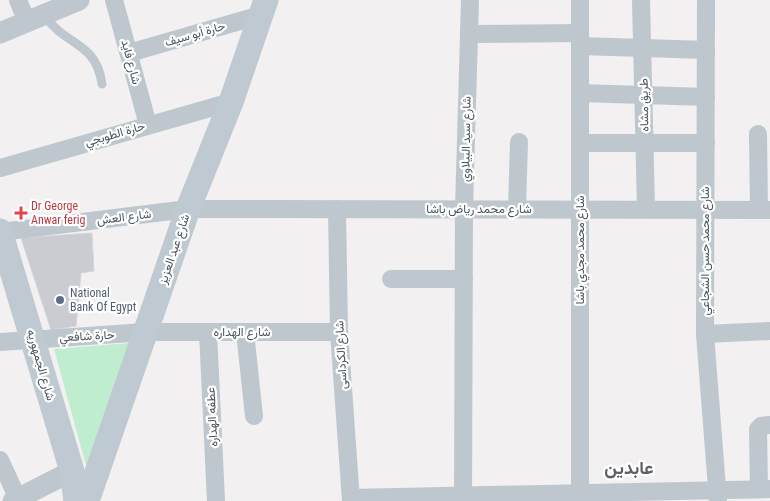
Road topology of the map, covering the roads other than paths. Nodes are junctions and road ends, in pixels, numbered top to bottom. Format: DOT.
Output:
graph roads {
  1 [pos="18,0"];
  2 [pos="79,0"];
  3 [pos="114,0"];
  4 [pos="470,0"];
  5 [pos="580,0"];
  6 [pos="641,0"];
  7 [pos="706,0"];
  8 [pos="264,7"];
  9 [pos="36,19"];
  10 [pos="0,33"];
  11 [pos="469,34"];
  12 [pos="580,40"];
  13 [pos="642,48"];
  14 [pos="706,50"];
  15 [pos="129,53"];
  16 [pos="102,84"];
  17 [pos="580,93"];
  18 [pos="643,95"];
  19 [pos="706,98"];
  20 [pos="231,102"];
  21 [pos="148,125"];
  22 [pos="758,134"];
  23 [pos="519,142"];
  24 [pos="580,143"];
  25 [pos="644,143"];
  26 [pos="706,143"];
  27 [pos="0,168"];
  28 [pos="188,209"];
  29 [pos="337,209"];
  30 [pos="464,209"];
  31 [pos="517,209"];
  32 [pos="580,209"];
  33 [pos="646,210"];
  34 [pos="705,210"];
  35 [pos="764,210"];
  36 [pos="0,232"];
  37 [pos="391,279"];
  38 [pos="464,279"];
  39 [pos="770,331"];
  40 [pos="145,332"];
  41 [pos="208,332"];
  42 [pos="245,332"];
  43 [pos="339,332"];
  44 [pos="705,334"];
  45 [pos="33,339"];
  46 [pos="0,342"];
  47 [pos="254,416"];
  48 [pos="770,425"];
  49 [pos="0,460"];
  50 [pos="72,471"];
  51 [pos="764,489"];
  52 [pos="717,496"];
  53 [pos="580,497"];
  54 [pos="463,498"];
  55 [pos="16,500"];
  56 [pos="351,500"];
  57 [pos="76,501"];
  58 [pos="87,501"];
  59 [pos="216,501"];
  1 -- 9 [label="street"];
  2 -- 9 [label="street"];
  3 -- 15 [label="street, شارع فايد"];
  4 -- 11 [label="street, شارع سيد البيلاوي"];
  5 -- 12 [label="street, شارع محمد مجدي باشا"];
  6 -- 13 [label="street, طريق مشاه"];
  7 -- 14 [label="street, شارع محمد حسن الشجاعي"];
  8 -- 15 [label="street, حارة أبو سيف"];
  8 -- 20 [label="main road, شارع عبد العزيز"];
  9 -- 10 [label="street"];
  9 -- 16 [label="lane"];
  11 -- 12 [label="street"];
  11 -- 30 [label="street, شارع سيد البيلاوي"];
  12 -- 13 [label="street"];
  12 -- 17 [label="street, شارع محمد مجدي باشا"];
  13 -- 14 [label="street"];
  13 -- 18 [label="street, طريق مشاه"];
  14 -- 19 [label="street, شارع محمد حسن الشجاعي"];
  15 -- 21 [label="street, شارع فايد"];
  17 -- 18 [label="street"];
  17 -- 24 [label="street, شارع محمد مجدي باشا"];
  18 -- 19 [label="street"];
  18 -- 25 [label="street, طريق مشاه"];
  19 -- 26 [label="street, شارع محمد حسن الشجاعي"];
  20 -- 21 [label="street, حارة الطوبجي"];
  20 -- 28 [label="main road, شارع عبد العزيز"];
  21 -- 27 [label="street, حارة الطوبجي"];
  22 -- 35 [label="street"];
  23 -- 31 [label="street"];
  24 -- 25 [label="street"];
  24 -- 32 [label="street, شارع محمد مجدي باشا"];
  25 -- 26 [label="street"];
  25 -- 33 [label="street, طريق مشاه"];
  26 -- 34 [label="street, شارع محمد حسن الشجاعي"];
  28 -- 29 [label="street, شارع محمد رياض باشا"];
  28 -- 36 [label="street, شارع العش"];
  28 -- 40 [label="main road, شارع عبد العزيز"];
  29 -- 30 [label="street, شارع محمد رياض باشا"];
  29 -- 43 [label="street, شارع الكرداسى"];
  30 -- 31 [label="street, شارع محمد رياض باشا"];
  30 -- 38 [label="street, شارع سيد البيلاوي"];
  31 -- 32 [label="street, شارع محمد رياض باشا"];
  32 -- 33 [label="street, شارع محمد رياض باشا"];
  32 -- 53 [label="street, شارع محمد مجدي باشا"];
  33 -- 34 [label="street, شارع محمد رياض باشا"];
  34 -- 35 [label="street, شارع محمد رياض باشا"];
  34 -- 44 [label="street, شارع محمد حسن الشجاعي"];
  36 -- 45 [label="main road, شارع الجمهوريه"];
  37 -- 38 [label="street"];
  38 -- 54 [label="street, شارع سيد البيلاوي"];
  39 -- 44 [label="street"];
  40 -- 41 [label="street, شارع الهداره"];
  40 -- 45 [label="street, حارة شافعي"];
  40 -- 58 [label="main road, شارع عبد العزيز"];
  41 -- 42 [label="street, شارع الهداره"];
  41 -- 59 [label="street, عطفه الهداره"];
  42 -- 43 [label="street, شارع الهداره"];
  42 -- 47 [label="street"];
  43 -- 56 [label="street, شارع الكرداسى"];
  44 -- 52 [label="street, شارع محمد حسن الشجاعي"];
  45 -- 46 [label="street, حارة شافعي"];
  45 -- 50 [label="main road, شارع الجمهوريه"];
  48 -- 51 [label="street"];
  49 -- 55 [label="street"];
  50 -- 55 [label="street"];
  50 -- 57 [label="main road, شارع الجمهوريه"];
  51 -- 52 [label="street"];
  52 -- 53 [label="street"];
  53 -- 54 [label="street"];
  54 -- 56 [label="street"];
}
